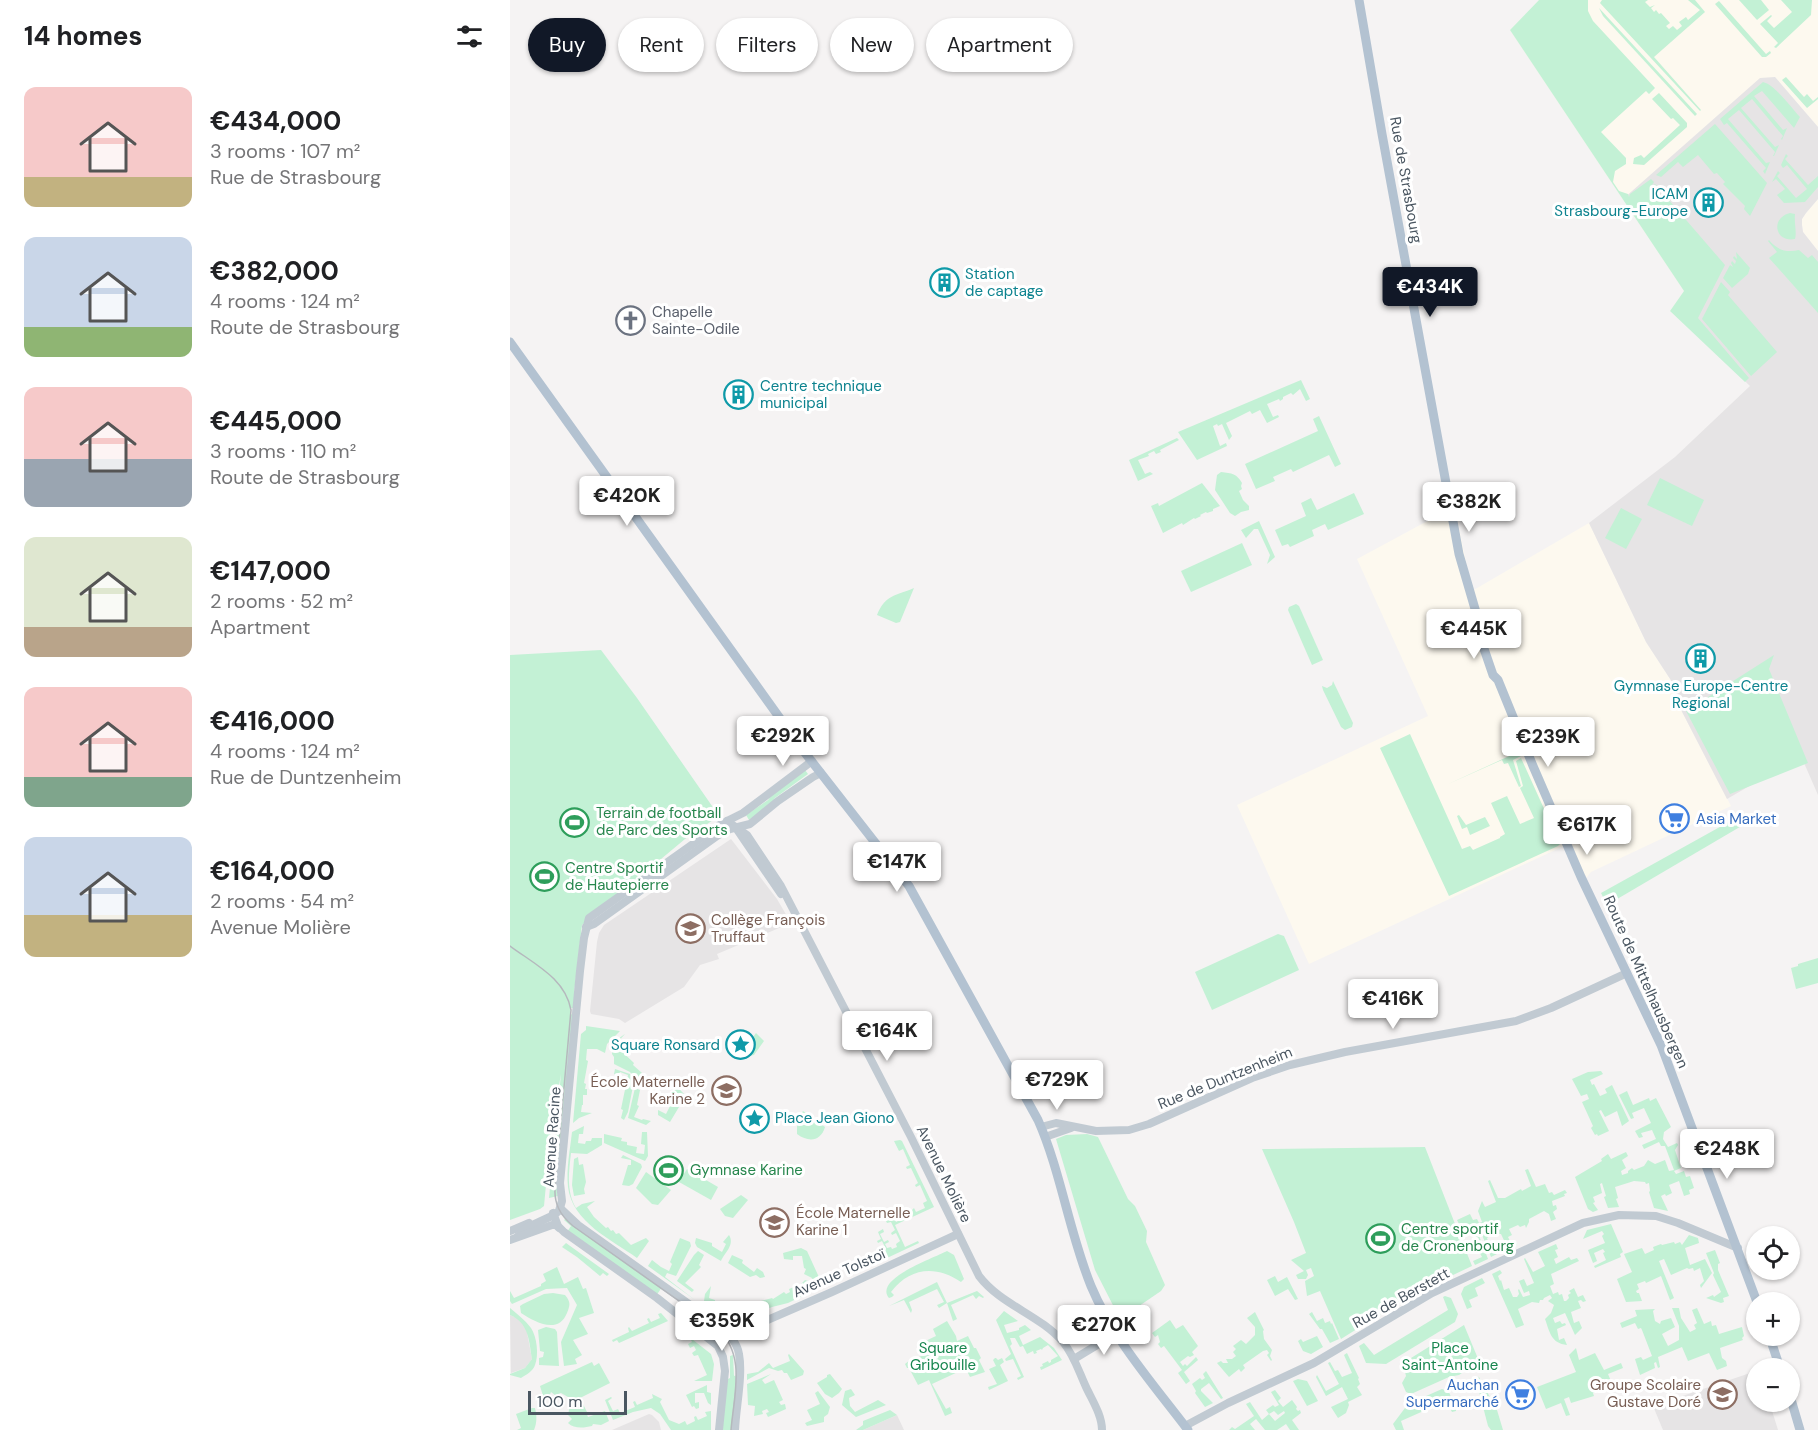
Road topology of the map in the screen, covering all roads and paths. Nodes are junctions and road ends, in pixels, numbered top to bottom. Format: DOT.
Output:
graph roads {
  1 [pos="1359,0"];
  2 [pos="510,342"];
  3 [pos="1498,680"];
  4 [pos="812,761"];
  5 [pos="821,773"];
  6 [pos="728,821"];
  7 [pos="736,828"];
  8 [pos="586,927"];
  9 [pos="1627,973"];
  10 [pos="1043,1132"];
  11 [pos="555,1212"];
  12 [pos="560,1229"];
  13 [pos="510,1231"];
  14 [pos="958,1234"];
  15 [pos="518,1236"];
  16 [pos="510,1240"];
  17 [pos="1738,1248"];
  18 [pos="1753,1292"];
  19 [pos="1116,1332"];
  20 [pos="730,1335"];
  21 [pos="711,1339"];
  22 [pos="721,1351"];
  23 [pos="1074,1359"];
  24 [pos="1795,1412"];
  25 [pos="1186,1428"];
  26 [pos="720,1430"];
  27 [pos="735,1430"];
  28 [pos="1102,1430"];
  29 [pos="1800,1430"];
  1 -- 3 [label="main road, Rue de Strasbourg"];
  2 -- 4 [label="main road"];
  3 -- 9 [label="main road, Route de Mittelhausbergen"];
  4 -- 5 [label="main road"];
  4 -- 6 [label="street"];
  5 -- 7 [label="street"];
  5 -- 10 [label="main road"];
  6 -- 7 [label="street, Avenue Molière"];
  6 -- 8 [label="street"];
  7 -- 8 [label="street"];
  7 -- 14 [label="street, Avenue Molière"];
  8 -- 11 [label="street, Avenue Racine"];
  9 -- 10 [label="street, Rue de Duntzenheim"];
  9 -- 17 [label="main road, Route de Mittelhausbergen"];
  10 -- 19 [label="main road"];
  11 -- 12 [label="street, Avenue Racine"];
  11 -- 13 [label="street"];
  11 -- 15 [label="street"];
  11 -- 20 [label="street, Avenue Racine"];
  12 -- 15 [label="street"];
  12 -- 21 [label="street"];
  14 -- 20 [label="street, Avenue Tolstoï"];
  14 -- 23 [label="street, Avenue Molière"];
  15 -- 16 [label="street"];
  17 -- 18 [label="main road, Route de Mittelhausbergen"];
  17 -- 25 [label="street, Rue de Berstett"];
  19 -- 23 [label="street"];
  19 -- 25 [label="main road"];
  20 -- 21 [label="street"];
  20 -- 22 [label="street"];
  20 -- 27 [label="street"];
  21 -- 22 [label="street"];
  22 -- 26 [label="street"];
  23 -- 28 [label="street, Avenue Molière"];
  24 -- 29 [label="main road"];
}
